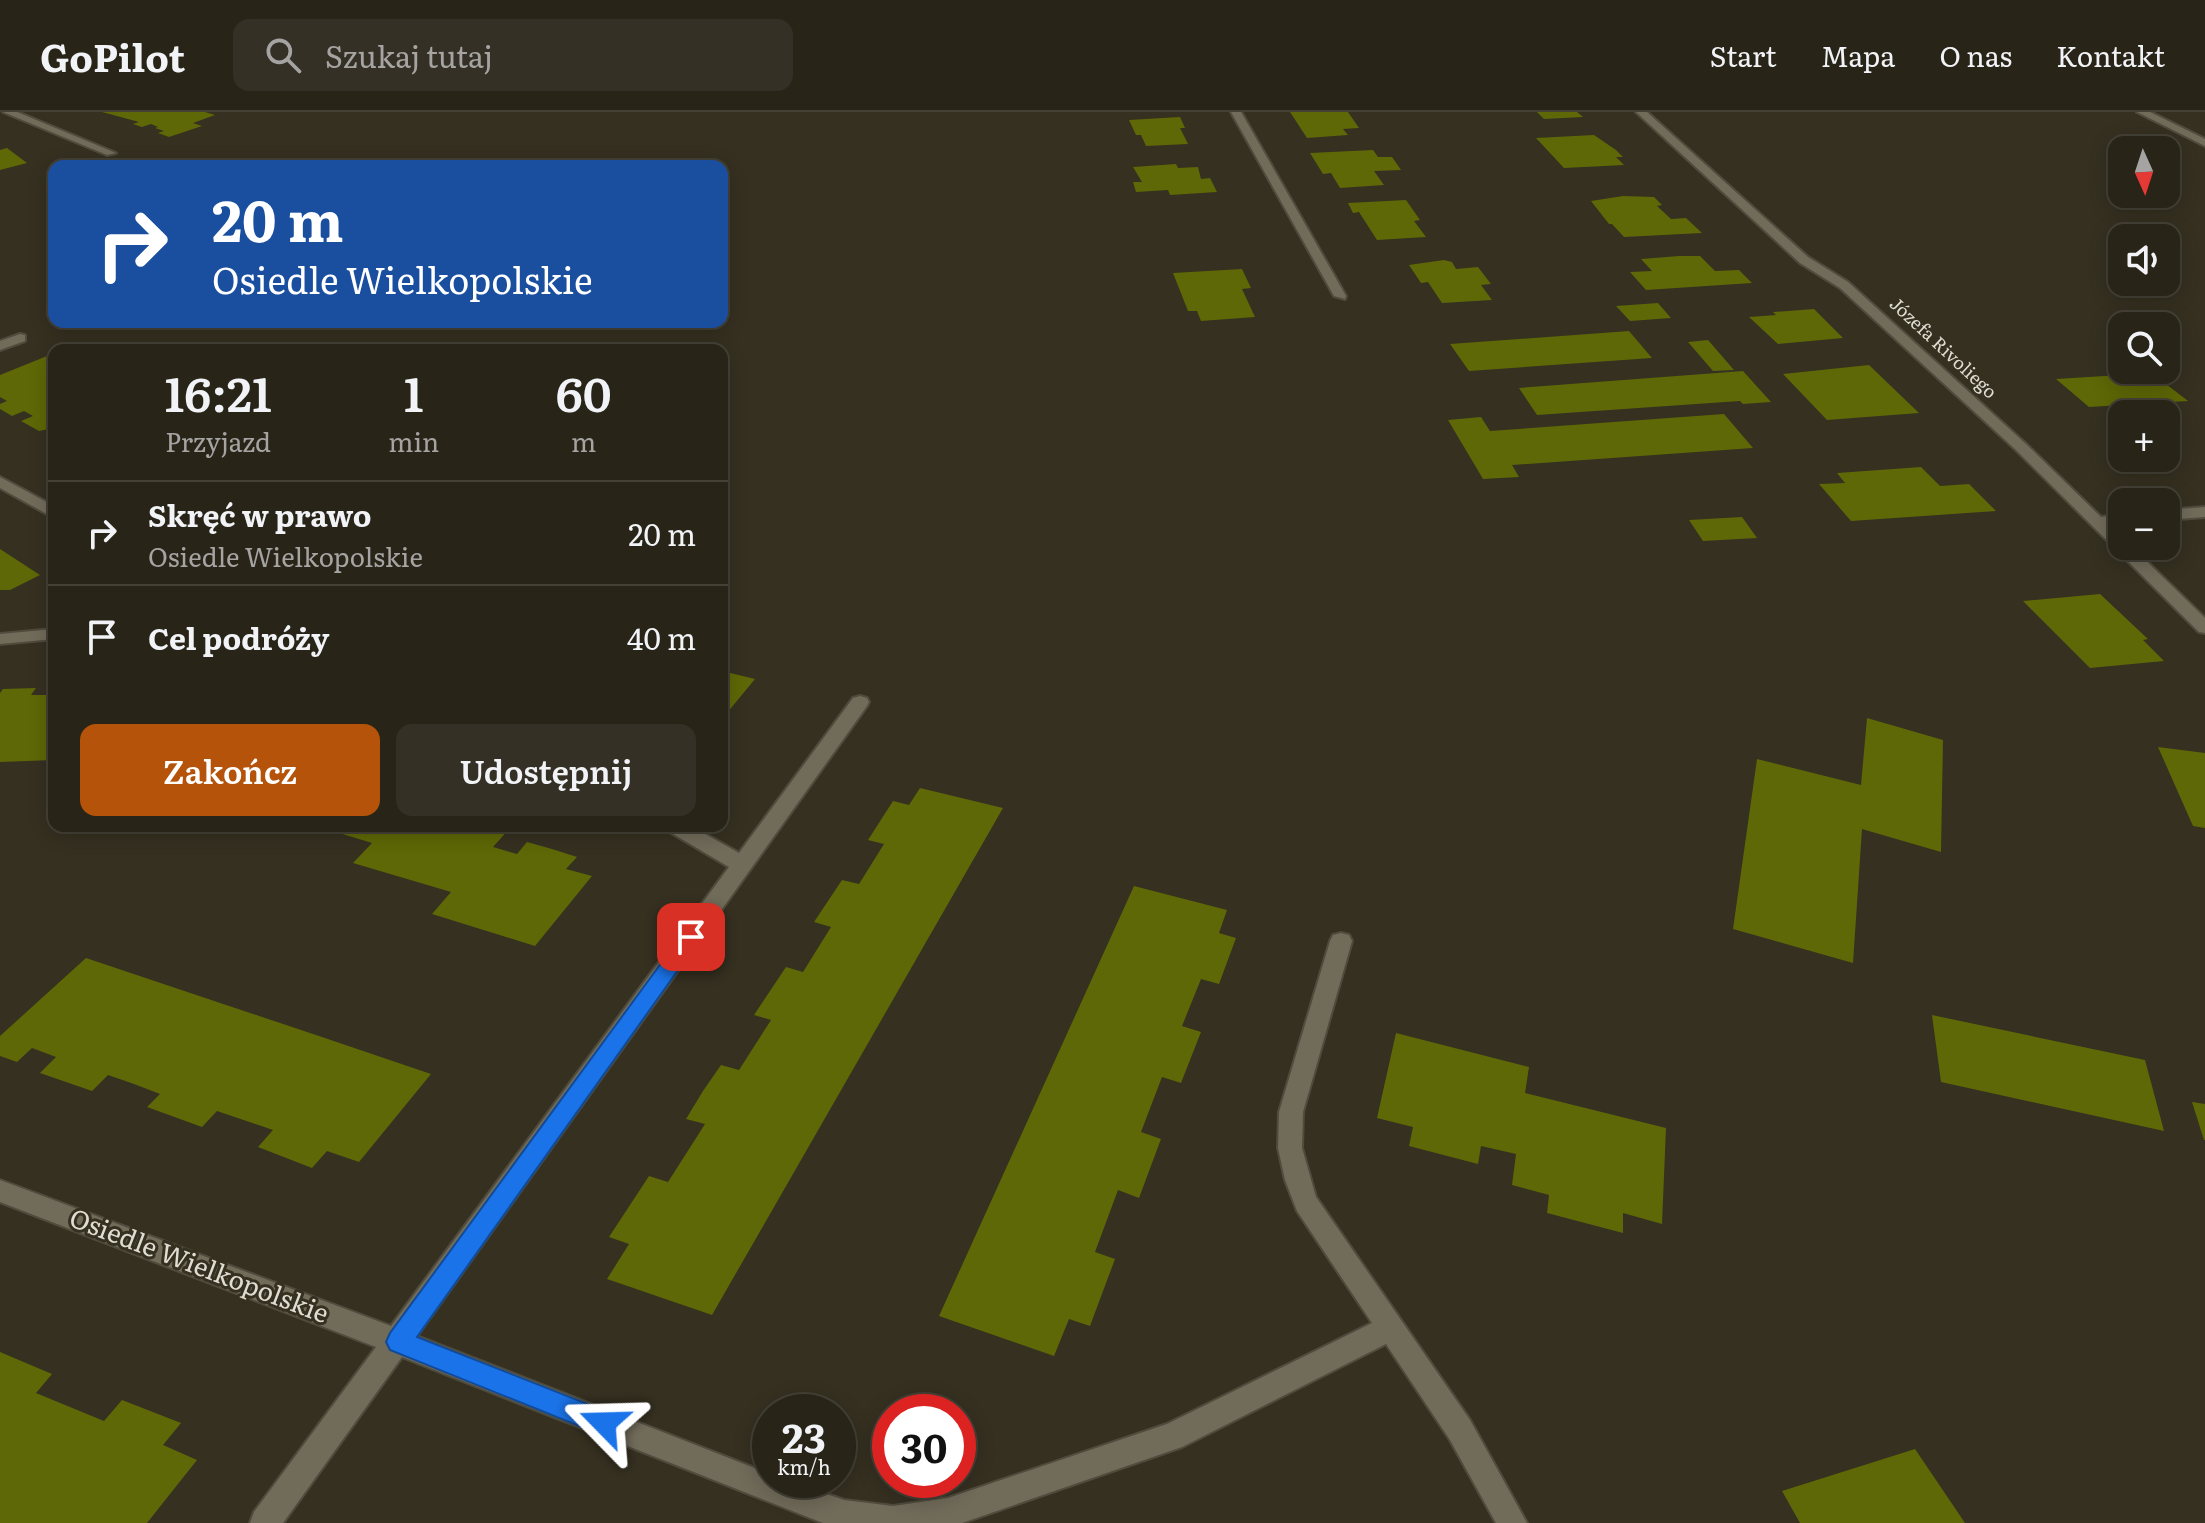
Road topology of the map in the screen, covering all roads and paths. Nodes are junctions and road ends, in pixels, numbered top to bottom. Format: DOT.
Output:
graph roads {
  1 [pos="8,112"];
  2 [pos="1236,112"];
  3 [pos="1641,112"];
  4 [pos="2142,112"];
  5 [pos="27,120"];
  6 [pos="0,127"];
  7 [pos="2205,143"];
  8 [pos="111,153"];
  9 [pos="1340,296"];
  10 [pos="20,338"];
  11 [pos="0,346"];
  12 [pos="0,482"];
  13 [pos="48,498"];
  14 [pos="37,503"];
  15 [pos="48,509"];
  16 [pos="2205,512"];
  17 [pos="2180,514"];
  18 [pos="2108,521"];
  19 [pos="2096,522"];
  20 [pos="2205,628"];
  21 [pos="48,635"];
  22 [pos="0,639"];
  23 [pos="860,702"];
  24 [pos="685,832"];
  25 [pos="743,865"];
  26 [pos="1341,941"];
  27 [pos="0,1191"];
  28 [pos="1391,1328"];
  29 [pos="398,1342"];
  30 [pos="265,1523"];
  31 [pos="1512,1523"];
  1 -- 5 [label="street"];
  2 -- 9 [label="street"];
  3 -- 19 [label="street, Józefa Rivoliego"];
  4 -- 7 [label="street"];
  5 -- 6 [label="street"];
  5 -- 8 [label="street"];
  10 -- 11 [label="street"];
  12 -- 14 [label="street"];
  13 -- 14 [label="street"];
  14 -- 15 [label="street"];
  16 -- 17 [label="street"];
  18 -- 19 [label="street"];
  19 -- 20 [label="street, Józefa Rivoliego"];
  21 -- 22 [label="street"];
  23 -- 25 [label="street"];
  24 -- 25 [label="street"];
  25 -- 29 [label="street"];
  26 -- 28 [label="street"];
  27 -- 29 [label="street, Osiedle Wielkopolskie"];
  28 -- 29 [label="street, Osiedle Wielkopolskie"];
  28 -- 31 [label="street"];
  29 -- 30 [label="street"];
}
